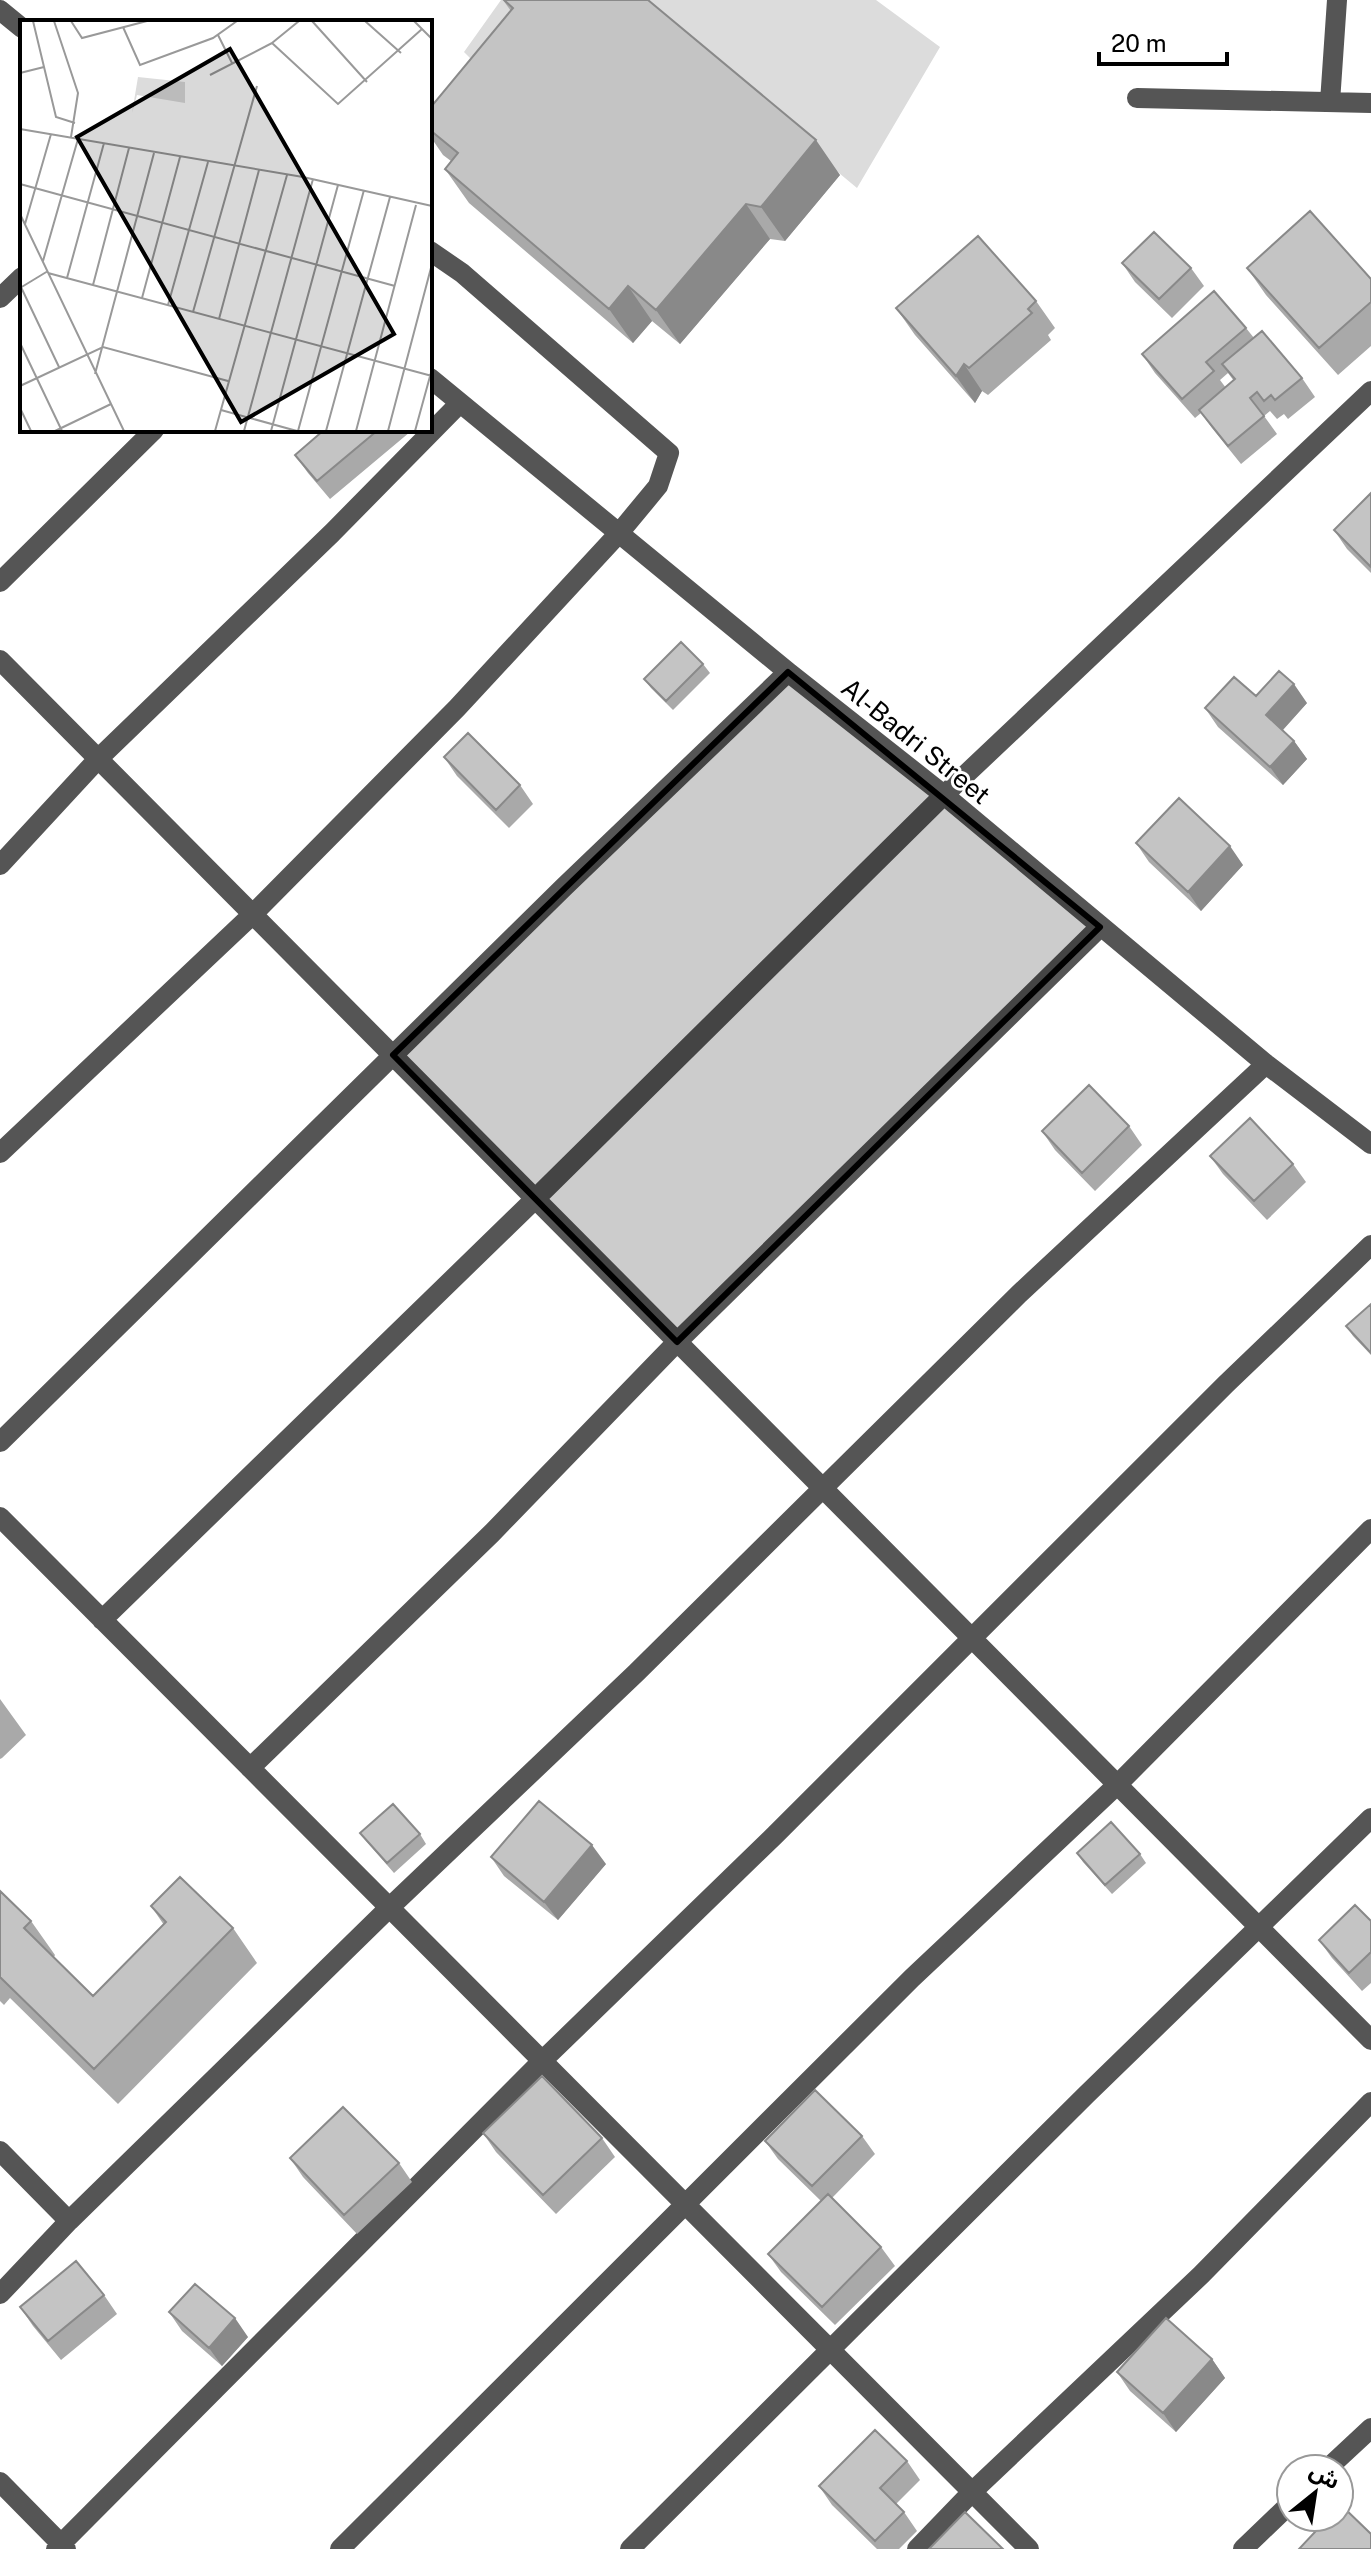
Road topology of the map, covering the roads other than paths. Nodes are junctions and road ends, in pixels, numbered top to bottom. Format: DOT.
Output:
graph roads {
  1 [pos="1337,0"];
  2 [pos="1,12"];
  3 [pos="20,26"];
  4 [pos="1137,98"];
  5 [pos="1330,102"];
  6 [pos="1371,103"];
  7 [pos="432,252"];
  8 [pos="20,279"];
  9 [pos="0,298"];
  10 [pos="432,380"];
  11 [pos="1371,391"];
  12 [pos="459,404"];
  13 [pos="432,431"];
  14 [pos="152,432"];
  15 [pos="431,432"];
  16 [pos="620,532"];
  17 [pos="0,582"];
  18 [pos="0,660"];
  19 [pos="788,672"];
  20 [pos="98,759"];
  21 [pos="944,795"];
  22 [pos="0,865"];
  23 [pos="253,914"];
  24 [pos="1100,927"];
  25 [pos="393,1055"];
  26 [pos="1266,1064"];
  27 [pos="1371,1144"];
  28 [pos="0,1153"];
  29 [pos="535,1199"];
  30 [pos="1371,1245"];
  31 [pos="677,1342"];
  32 [pos="0,1442"];
  33 [pos="822,1487"];
  34 [pos="0,1517"];
  35 [pos="1371,1529"];
  36 [pos="102,1620"];
  37 [pos="970,1637"];
  38 [pos="250,1768"];
  39 [pos="1117,1785"];
  40 [pos="1371,1818"];
  41 [pos="389,1908"];
  42 [pos="1259,1927"];
  43 [pos="1371,2040"];
  44 [pos="542,2061"];
  45 [pos="1371,2102"];
  46 [pos="0,2151"];
  47 [pos="686,2205"];
  48 [pos="69,2221"];
  49 [pos="0,2294"];
  50 [pos="831,2350"];
  51 [pos="1371,2428"];
  52 [pos="1344,2453"];
  53 [pos="0,2482"];
  54 [pos="972,2492"];
  55 [pos="1275,2518"];
  56 [pos="61,2547"];
  57 [pos="340,2549"];
  58 [pos="630,2549"];
  59 [pos="917,2549"];
  60 [pos="1029,2549"];
  61 [pos="1243,2549"];
  1 -- 5 [label="street"];
  2 -- 3 [label="street"];
  4 -- 5 [label="street"];
  5 -- 6 [label="street"];
  7 -- 16 [label="street"];
  8 -- 9 [label="street"];
  10 -- 12 [label="street, Al-Badri Street"];
  11 -- 21 [label="street"];
  12 -- 13 [label="street"];
  12 -- 16 [label="street, Al-Badri Street"];
  14 -- 17 [label="street"];
  15 -- 20 [label="street"];
  16 -- 19 [label="street, Al-Badri Street"];
  16 -- 23 [label="street"];
  18 -- 20 [label="street"];
  19 -- 21 [label="street, Al-Badri Street"];
  19 -- 25 [label="street"];
  20 -- 22 [label="street"];
  20 -- 23 [label="street"];
  21 -- 24 [label="street, Al-Badri Street"];
  21 -- 29 [label="street"];
  23 -- 25 [label="street"];
  23 -- 28 [label="street"];
  24 -- 26 [label="street, Al-Badri Street"];
  24 -- 31 [label="street"];
  25 -- 29 [label="street"];
  25 -- 32 [label="street"];
  26 -- 27 [label="street, Al-Badri Street"];
  26 -- 33 [label="street"];
  29 -- 31 [label="street"];
  29 -- 36 [label="street"];
  30 -- 37 [label="street"];
  31 -- 33 [label="street"];
  31 -- 38 [label="street"];
  33 -- 37 [label="street"];
  33 -- 41 [label="street"];
  34 -- 36 [label="street"];
  35 -- 39 [label="street"];
  36 -- 38 [label="street"];
  37 -- 39 [label="street"];
  37 -- 44 [label="street"];
  38 -- 41 [label="street"];
  39 -- 42 [label="street"];
  39 -- 47 [label="street"];
  40 -- 42 [label="street"];
  41 -- 44 [label="street"];
  41 -- 48 [label="street"];
  42 -- 43 [label="street"];
  42 -- 50 [label="street"];
  44 -- 47 [label="street"];
  44 -- 56 [label="street"];
  45 -- 54 [label="street"];
  46 -- 48 [label="street"];
  47 -- 50 [label="street"];
  47 -- 57 [label="street"];
  48 -- 49 [label="street"];
  50 -- 54 [label="street"];
  50 -- 58 [label="street"];
  51 -- 52 [label="street"];
  53 -- 56 [label="street"];
  54 -- 59 [label="street"];
  54 -- 60 [label="street"];
  55 -- 61 [label="street"];
}
